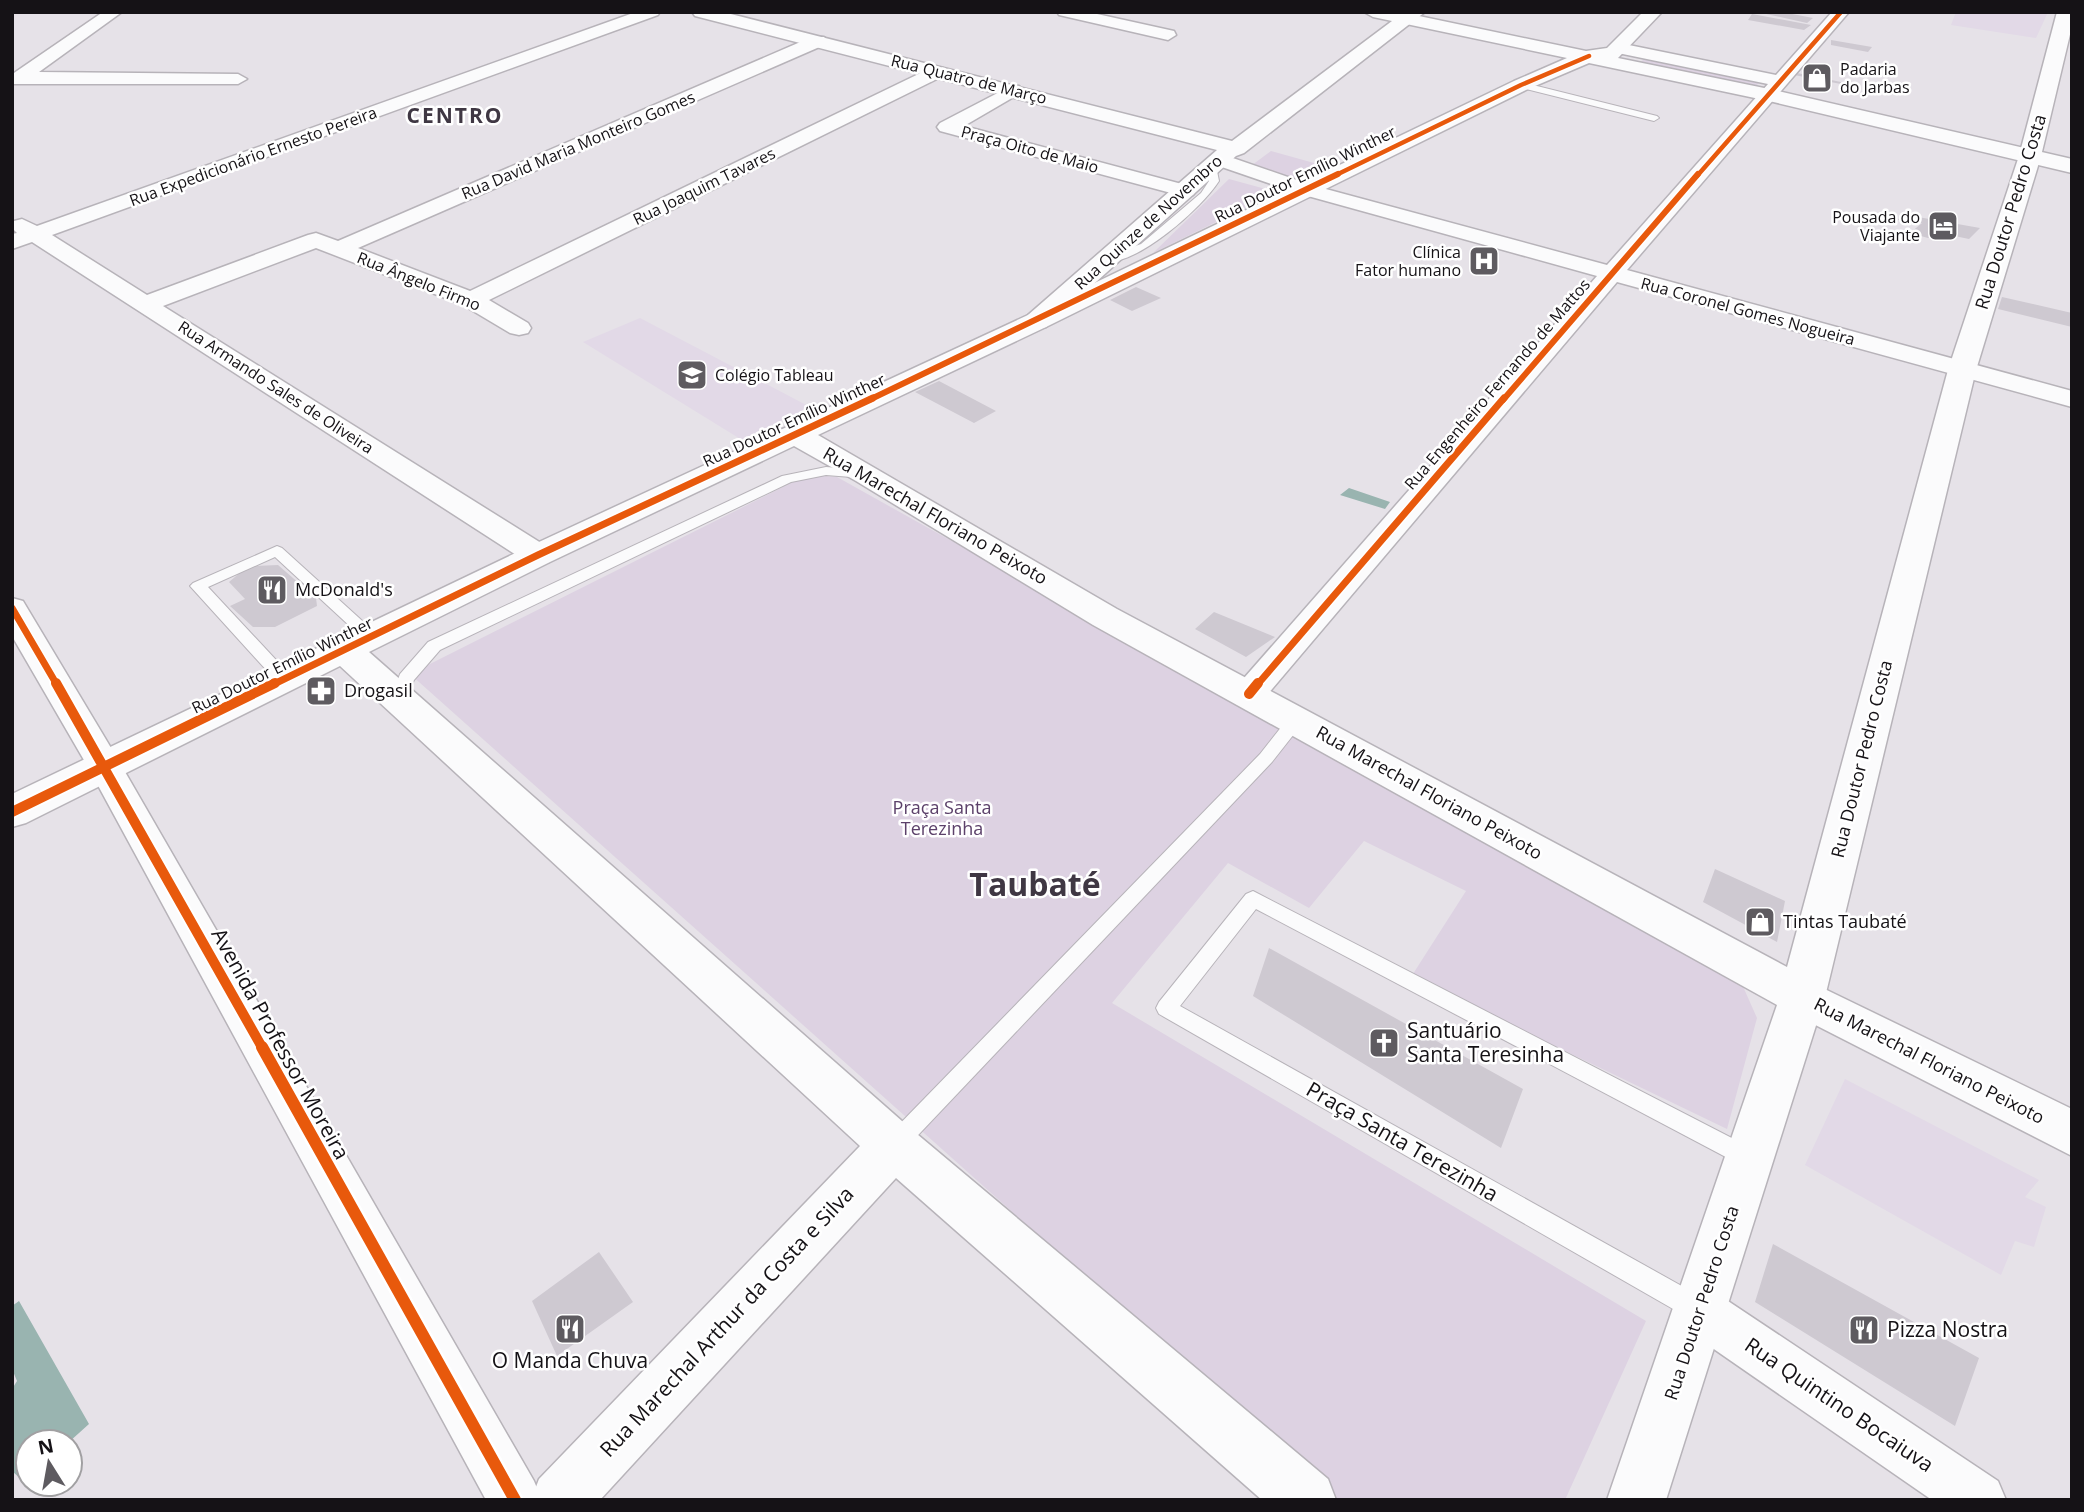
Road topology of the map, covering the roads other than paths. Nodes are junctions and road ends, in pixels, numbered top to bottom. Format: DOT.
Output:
graph roads {
  1 [pos="114,12"];
  2 [pos="652,12"];
  3 [pos="701,12"];
  4 [pos="1065,12"];
  5 [pos="1653,12"];
  6 [pos="1841,12"];
  7 [pos="2066,12"];
  8 [pos="1368,15"];
  9 [pos="1406,20"];
  10 [pos="1168,35"];
  11 [pos="818,41"];
  12 [pos="1619,48"];
  13 [pos="1589,56"];
  14 [pos="1320,59"];
  15 [pos="1640,59"];
  16 [pos="937,72"];
  17 [pos="238,79"];
  18 [pos="16,80"];
  19 [pos="1521,85"];
  20 [pos="1775,88"];
  21 [pos="1013,90"];
  22 [pos="1654,118"];
  23 [pos="1225,155"];
  24 [pos="2030,156"];
  25 [pos="2072,166"];
  26 [pos="1304,189"];
  27 [pos="1186,191"];
  28 [pos="12,220"];
  29 [pos="24,238"];
  30 [pos="327,244"];
  31 [pos="1107,260"];
  32 [pos="1611,274"];
  33 [pos="471,300"];
  34 [pos="146,304"];
  35 [pos="1037,321"];
  36 [pos="519,328"];
  37 [pos="1962,370"];
  38 [pos="2072,398"];
  39 [pos="796,435"];
  40 [pos="867,474"];
  41 [pos="538,555"];
  42 [pos="12,608"];
  43 [pos="358,643"];
  44 [pos="285,680"];
  45 [pos="1250,694"];
  46 [pos="398,701"];
  47 [pos="1296,720"];
  48 [pos="105,767"];
  49 [pos="12,812"];
  50 [pos="1802,997"];
  51 [pos="2072,1134"];
  52 [pos="894,1144"];
  53 [pos="1750,1159"];
  54 [pos="1699,1310"];
  55 [pos="515,1500"];
  56 [pos="560,1500"];
  57 [pos="1307,1500"];
  58 [pos="1636,1500"];
  59 [pos="1979,1500"];
  1 -- 18 [label="street"];
  2 -- 29 [label="street, Rua Expedicionário Ernesto Pereira"];
  3 -- 11 [label="main road, Rua Quatro de Março"];
  4 -- 10 [label="street"];
  5 -- 12 [label="main road"];
  6 -- 20 [label="street, Rua Engenheiro Fernando de Mattos"];
  7 -- 24 [label="main road, Rua Doutor Pedro Costa"];
  8 -- 9 [label="main road"];
  9 -- 13 [label="main road"];
  9 -- 23 [label="main road"];
  11 -- 16 [label="main road, Rua Quatro de Março"];
  11 -- 30 [label="street, Rua David Maria Monteiro Gomes"];
  12 -- 13 [label="main road, Rua Doutor Emílio Winther"];
  12 -- 15 [label="street"];
  13 -- 15 [label="main road"];
  13 -- 19 [label="main road, Rua Doutor Emílio Winther"];
  14 -- 23 [label="main road, Rua Quinze de Novembro"];
  15 -- 20 [label="main road"];
  16 -- 21 [label="main road, Rua Quatro de Março"];
  16 -- 33 [label="street, Rua Joaquim Tavares"];
  17 -- 18 [label="street"];
  19 -- 22 [label="lane"];
  19 -- 26 [label="main road, Rua Doutor Emílio Winther"];
  20 -- 24 [label="main road"];
  20 -- 32 [label="street, Rua Engenheiro Fernando de Mattos"];
  21 -- 23 [label="main road, Rua Quatro de Março"];
  21 -- 27 [label="street, Praça Oito de Maio"];
  23 -- 26 [label="street, Rua Quatro de Março"];
  23 -- 27 [label="main road, Rua Quinze de Novembro"];
  23 -- 31 [label="lane"];
  24 -- 25 [label="main road"];
  24 -- 37 [label="main road, Rua Doutor Pedro Costa"];
  26 -- 32 [label="street, Rua Coronel Gomes Nogueira"];
  26 -- 35 [label="main road, Rua Doutor Emílio Winther"];
  27 -- 31 [label="main road, Rua Quinze de Novembro"];
  28 -- 29 [label="street, Rua Armando Sales de Oliveira"];
  29 -- 34 [label="street, Rua Armando Sales de Oliveira"];
  30 -- 33 [label="street, Rua Ângelo Firmo"];
  30 -- 34 [label="street, Rua David Maria Monteiro Gomes"];
  31 -- 35 [label="main road, Rua Quinze de Novembro"];
  32 -- 37 [label="street, Rua Coronel Gomes Nogueira"];
  32 -- 45 [label="street, Rua Engenheiro Fernando de Mattos"];
  33 -- 36 [label="street, Rua Ângelo Firmo"];
  34 -- 41 [label="street, Rua Armando Sales de Oliveira"];
  35 -- 39 [label="main road, Rua Doutor Emílio Winther"];
  37 -- 38 [label="street, Rua Coronel Gomes Nogueira"];
  37 -- 50 [label="main road, Rua Doutor Pedro Costa"];
  39 -- 40 [label="main road, Rua Marechal Floriano Peixoto"];
  39 -- 41 [label="main road, Rua Doutor Emílio Winther"];
  40 -- 45 [label="main road, Rua Marechal Floriano Peixoto"];
  40 -- 46 [label="lane"];
  41 -- 43 [label="main road, Rua Doutor Emílio Winther"];
  42 -- 48 [label="street, Avenida Professor Moreira"];
  43 -- 44 [label="main road, Rua Doutor Emílio Winther"];
  43 -- 44 [label="lane"];
  43 -- 46 [label="main road"];
  44 -- 48 [label="main road, Rua Doutor Emílio Winther"];
  45 -- 47 [label="main road, Rua Marechal Floriano Peixoto"];
  46 -- 52 [label="main road"];
  47 -- 50 [label="main road, Rua Marechal Floriano Peixoto"];
  47 -- 52 [label="lane"];
  48 -- 49 [label="main road, Rua Doutor Emílio Winther"];
  48 -- 55 [label="street, Avenida Professor Moreira"];
  50 -- 51 [label="main road, Rua Marechal Floriano Peixoto"];
  50 -- 53 [label="main road, Rua Doutor Pedro Costa"];
  52 -- 56 [label="main road, Rua Marechal Arthur da Costa e Silva"];
  52 -- 57 [label="main road"];
  53 -- 54 [label="main road, Rua Doutor Pedro Costa"];
  53 -- 54 [label="lane, Praça Santa Terezinha"];
  54 -- 58 [label="main road, Rua Doutor Pedro Costa"];
  54 -- 59 [label="street, Rua Quintino Bocaiuva"];
}
